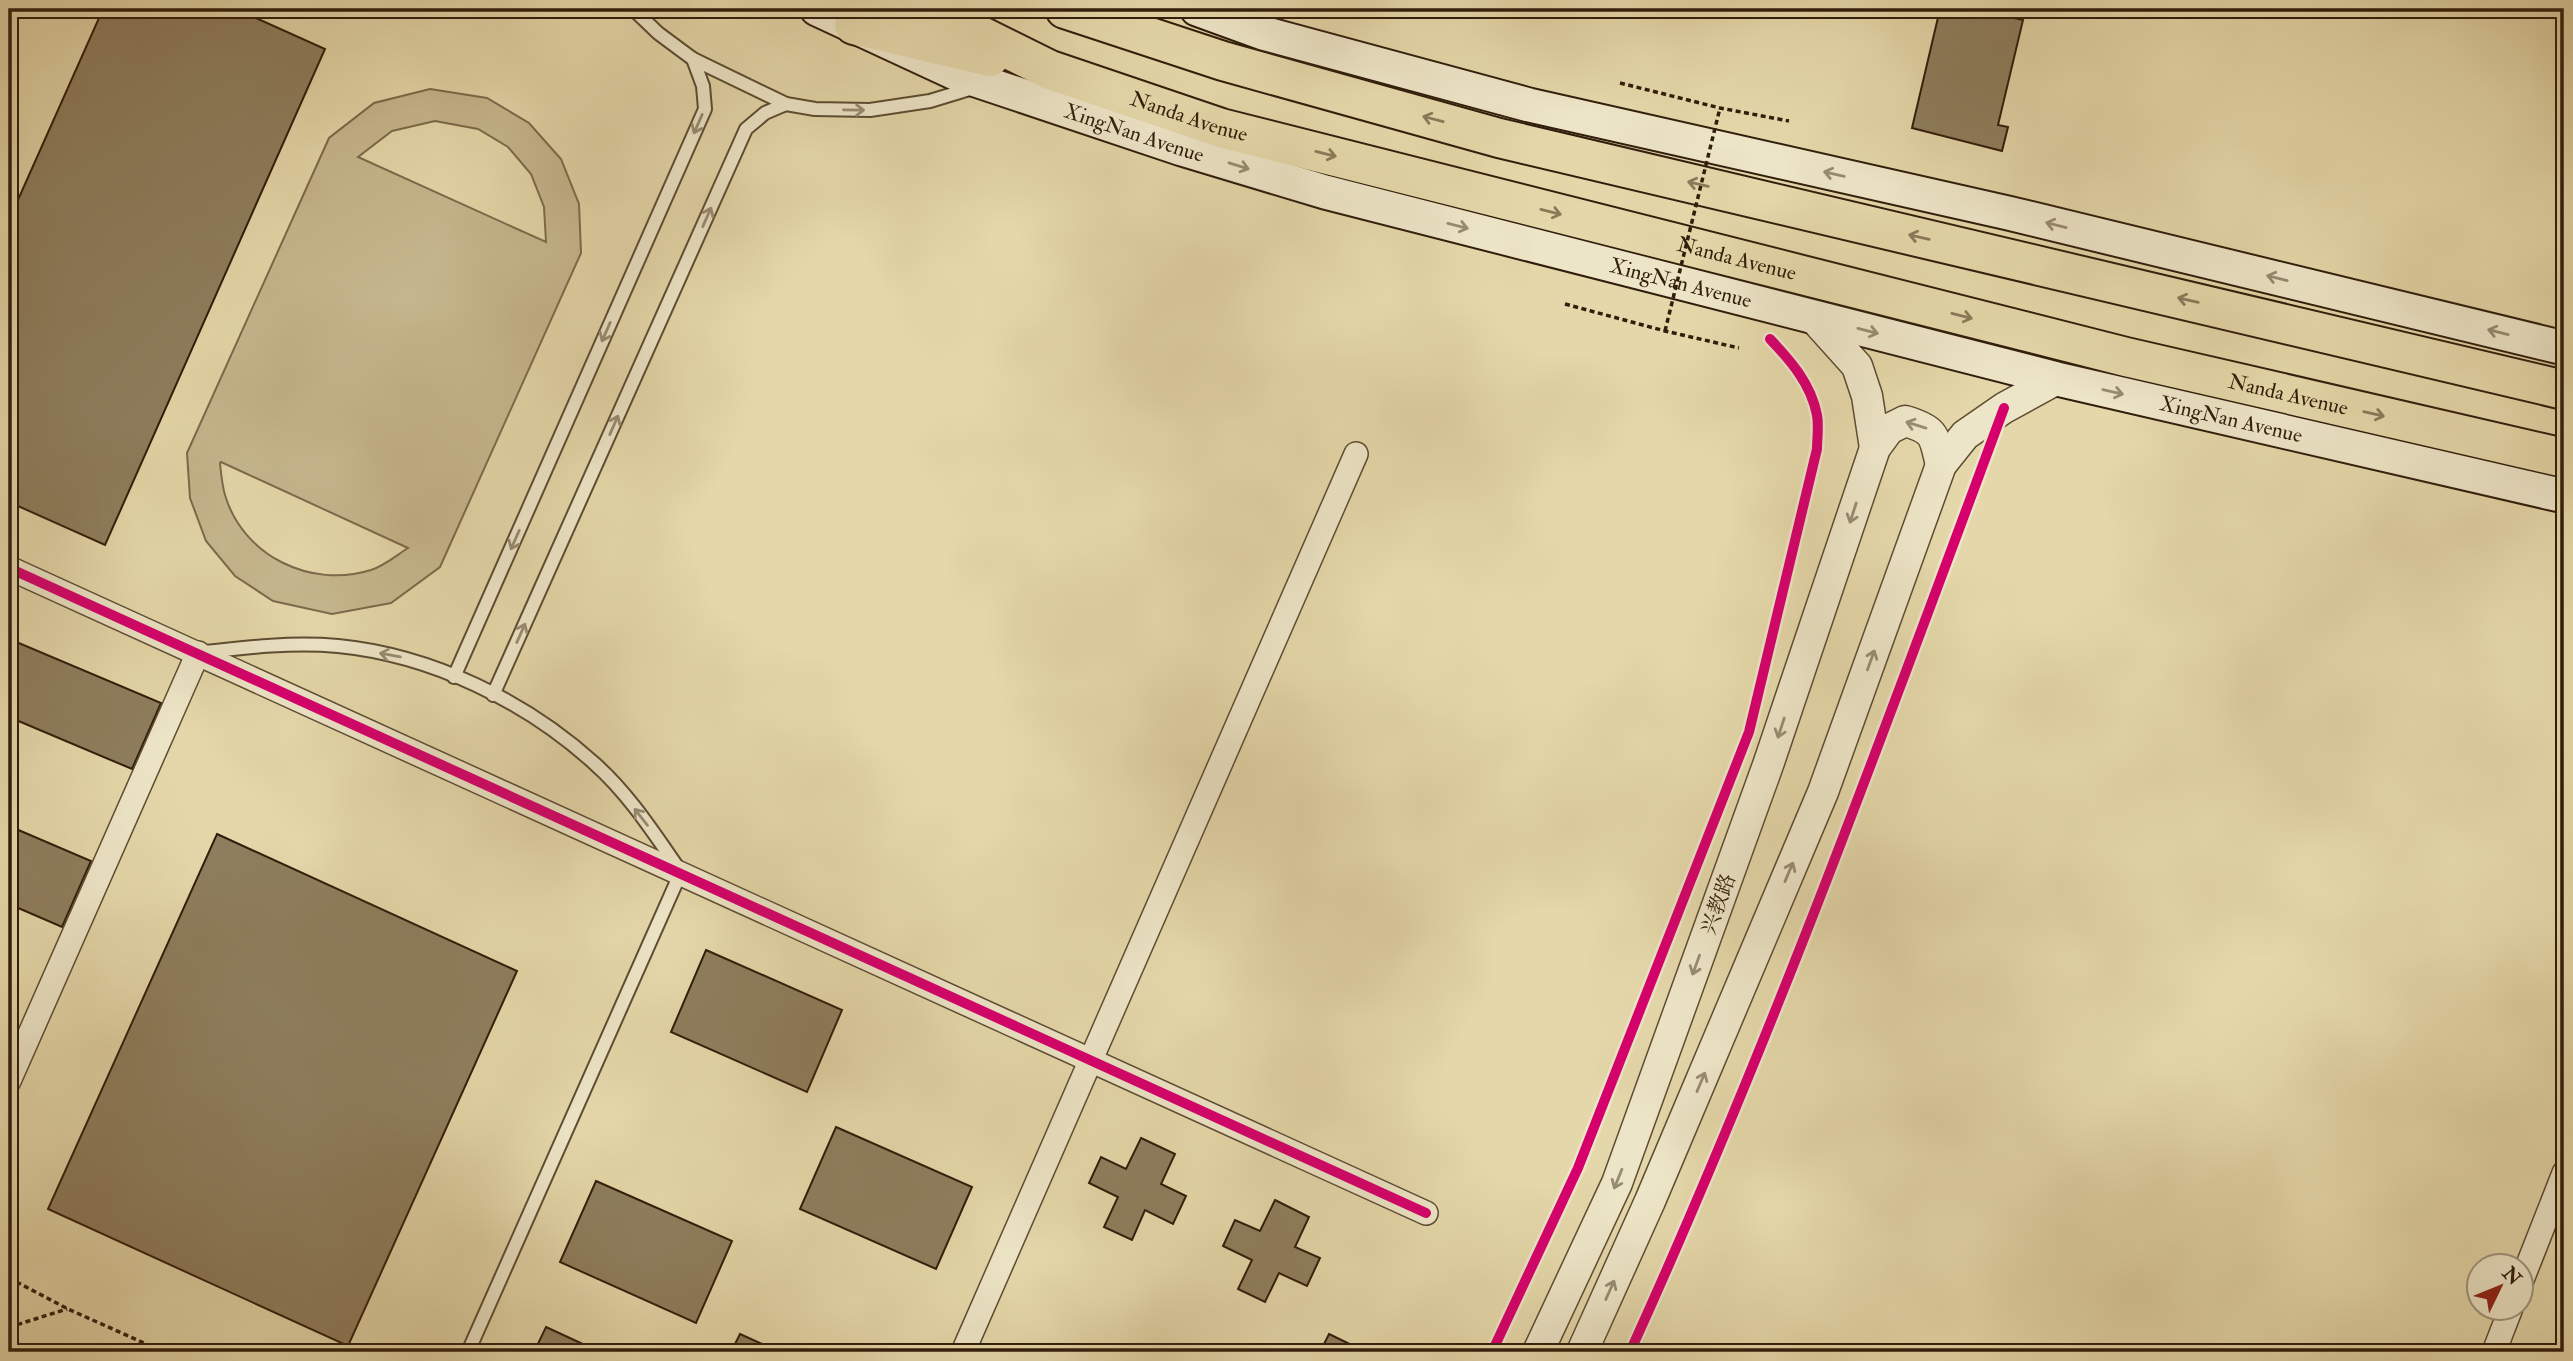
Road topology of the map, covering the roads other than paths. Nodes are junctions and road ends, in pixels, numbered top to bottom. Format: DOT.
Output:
graph roads {
  1 [pos="633,9"];
  2 [pos="817,9"];
  3 [pos="927,9"];
  4 [pos="1065,9"];
  5 [pos="1111,9"];
  6 [pos="1197,9"];
  7 [pos="854,25"];
  8 [pos="693,59"];
  9 [pos="1223,61"];
  10 [pos="1050,70"];
  11 [pos="988,83"];
  12 [pos="786,104"];
  13 [pos="1813,317"];
  14 [pos="2564,348"];
  15 [pos="2057,379"];
  16 [pos="2564,390"];
  17 [pos="1875,448"];
  18 [pos="1356,454"];
  19 [pos="2564,458"];
  20 [pos="1941,465"];
  21 [pos="2564,496"];
  22 [pos="9,568"];
  23 [pos="198,653"];
  24 [pos="454,677"];
  25 [pos="493,695"];
  26 [pos="681,872"];
  27 [pos="1090,1062"];
  28 [pos="9,1081"];
  29 [pos="2564,1173"];
  30 [pos="1426,1213"];
  31 [pos="2534,1252"];
  32 [pos="2506,1322"];
  33 [pos="468,1352"];
  34 [pos="963,1352"];
  35 [pos="1538,1352"];
  36 [pos="1582,1352"];
  37 [pos="2494,1352"];
  1 -- 8 [label="lane"];
  2 -- 7 [label="main road, XingNan Avenue"];
  3 -- 10 [label="highway, Nanda Avenue"];
  4 -- 9 [label="highway"];
  5 -- 9 [label="highway"];
  14 -- 6 [label="main road, one-way"];
  7 -- 10 [label="highway"];
  7 -- 11 [label="main road, XingNan Avenue"];
  8 -- 12 [label="lane"];
  8 -- 24 [label="lane, one-way"];
  16 -- 9 [label="highway, one-way"];
  10 -- 19 [label="highway, Nanda Avenue, one-way"];
  12 -- 11 [label="lane, one-way"];
  11 -- 13 [label="main road, XingNan Avenue, one-way"];
  25 -- 12 [label="lane, one-way"];
  13 -- 15 [label="main road, XingNan Avenue, one-way"];
  13 -- 17 [label="street"];
  15 -- 20 [label="street"];
  15 -- 21 [label="main road, XingNan Avenue, one-way"];
  20 -- 17 [label="street, one-way"];
  17 -- 35 [label="street, 兴教路, one-way"];
  18 -- 27 [label="street"];
  36 -- 20 [label="street, one-way"];
  22 -- 23 [label="street"];
  24 -- 23 [label="lane, one-way"];
  23 -- 26 [label="street"];
  23 -- 28 [label="street"];
  24 -- 25 [label="lane"];
  26 -- 25 [label="lane, one-way"];
  26 -- 27 [label="street"];
  26 -- 33 [label="lane"];
  27 -- 30 [label="street"];
  27 -- 34 [label="street"];
  29 -- 31 [label="street"];
  32 -- 37 [label="street"];
}
